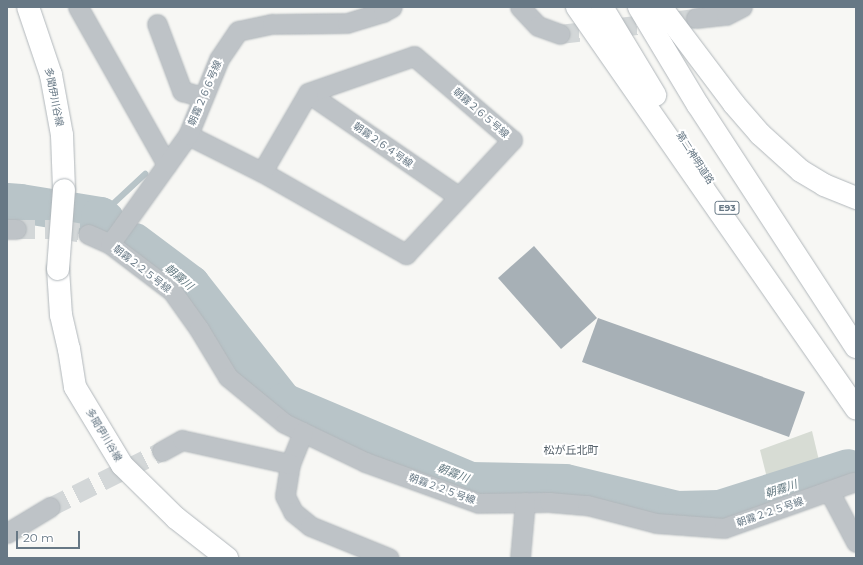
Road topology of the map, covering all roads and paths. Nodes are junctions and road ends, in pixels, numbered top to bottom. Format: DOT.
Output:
graph roads {
  1 [pos="28,7"];
  2 [pos="78,7"];
  3 [pos="392,7"];
  4 [pos="520,7"];
  5 [pos="577,7"];
  6 [pos="602,7"];
  7 [pos="639,7"];
  8 [pos="661,7"];
  9 [pos="742,7"];
  10 [pos="696,18"];
  11 [pos="157,24"];
  12 [pos="560,34"];
  13 [pos="308,93"];
  14 [pos="203,97"];
  15 [pos="188,135"];
  16 [pos="166,165"];
  17 [pos="262,172"];
  18 [pos="458,196"];
  19 [pos="856,198"];
  20 [pos="88,234"];
  21 [pos="110,244"];
  22 [pos="856,347"];
  23 [pos="856,407"];
  24 [pos="303,432"];
  25 [pos="162,451"];
  26 [pos="290,464"];
  27 [pos="853,482"];
  28 [pos="829,491"];
  29 [pos="525,502"];
  30 [pos="50,507"];
  31 [pos="7,533"];
  32 [pos="856,542"];
  33 [pos="228,558"];
  34 [pos="389,558"];
  35 [pos="520,558"];
  1 -- 33 [label="main road, 多聞伊川谷線, bridge"];
  2 -- 16 [label="street"];
  3 -- 14 [label="street, 朝霧２６６号線"];
  4 -- 12 [label="street"];
  5 -- 23 [label="main road"];
  6 -- 23 [label="main road, 第二神明道路 / E93"];
  7 -- 22 [label="main road"];
  8 -- 19 [label="main road"];
  9 -- 10 [label="street"];
  11 -- 14 [label="street"];
  13 -- 17 [label="street"];
  13 -- 18 [label="street, 朝霧２６４号線"];
  13 -- 18 [label="street, 朝霧２６５号線"];
  14 -- 15 [label="street, 朝霧２６６号線"];
  15 -- 16 [label="street, 朝霧２６６号線"];
  15 -- 17 [label="street, 朝霧２６５号線"];
  16 -- 21 [label="street, 朝霧２６６号線"];
  17 -- 18 [label="street, 朝霧２６５号線"];
  20 -- 21 [label="street, 朝霧２２５号線"];
  21 -- 24 [label="street, 朝霧２２５号線"];
  24 -- 26 [label="street"];
  24 -- 29 [label="street, 朝霧２２５号線"];
  25 -- 26 [label="street"];
  26 -- 34 [label="street"];
  27 -- 28 [label="street, 朝霧２２５号線"];
  28 -- 29 [label="street, 朝霧２２５号線"];
  28 -- 32 [label="street"];
  29 -- 35 [label="street"];
  30 -- 31 [label="street"];
}
